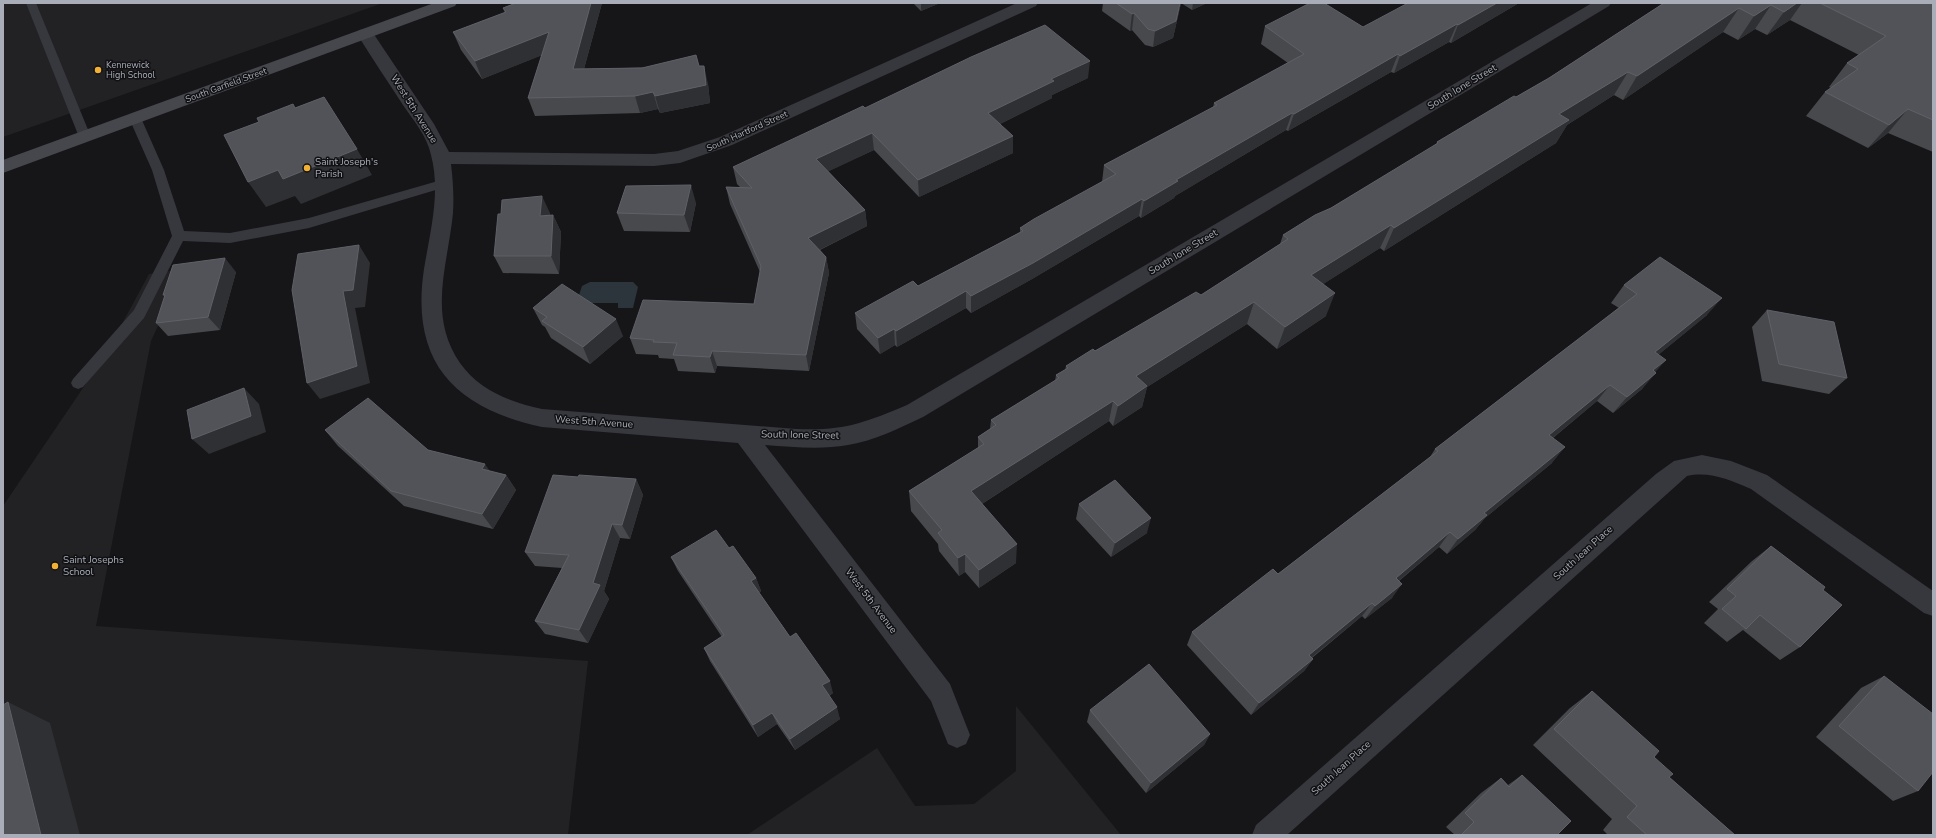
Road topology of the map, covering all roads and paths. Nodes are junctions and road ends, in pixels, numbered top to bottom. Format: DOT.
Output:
graph roads {
  1 [pos="31,3"];
  2 [pos="449,3"];
  3 [pos="1030,3"];
  4 [pos="1603,3"];
  5 [pos="365,34"];
  6 [pos="135,118"];
  7 [pos="85,138"];
  8 [pos="441,158"];
  9 [pos="3,167"];
  10 [pos="445,183"];
  11 [pos="179,236"];
  12 [pos="78,383"];
  13 [pos="744,434"];
  14 [pos="1933,605"];
  15 [pos="957,735"];
  16 [pos="1266,835"];
  1 -- 7 [label="lane"];
  2 -- 5 [label="street, South Garfield Street"];
  3 -- 8 [label="street, South Hartford Street"];
  4 -- 13 [label="street, South Ione Street"];
  5 -- 6 [label="street, South Garfield Street"];
  5 -- 8 [label="street, West 5th Avenue"];
  6 -- 7 [label="street, South Garfield Street"];
  6 -- 11 [label="lane"];
  7 -- 9 [label="street, South Garfield Street"];
  8 -- 10 [label="street, West 5th Avenue"];
  10 -- 11 [label="lane"];
  10 -- 13 [label="street, West 5th Avenue"];
  11 -- 12 [label="lane"];
  13 -- 15 [label="street, West 5th Avenue"];
  14 -- 16 [label="street, South Jean Place"];
}
